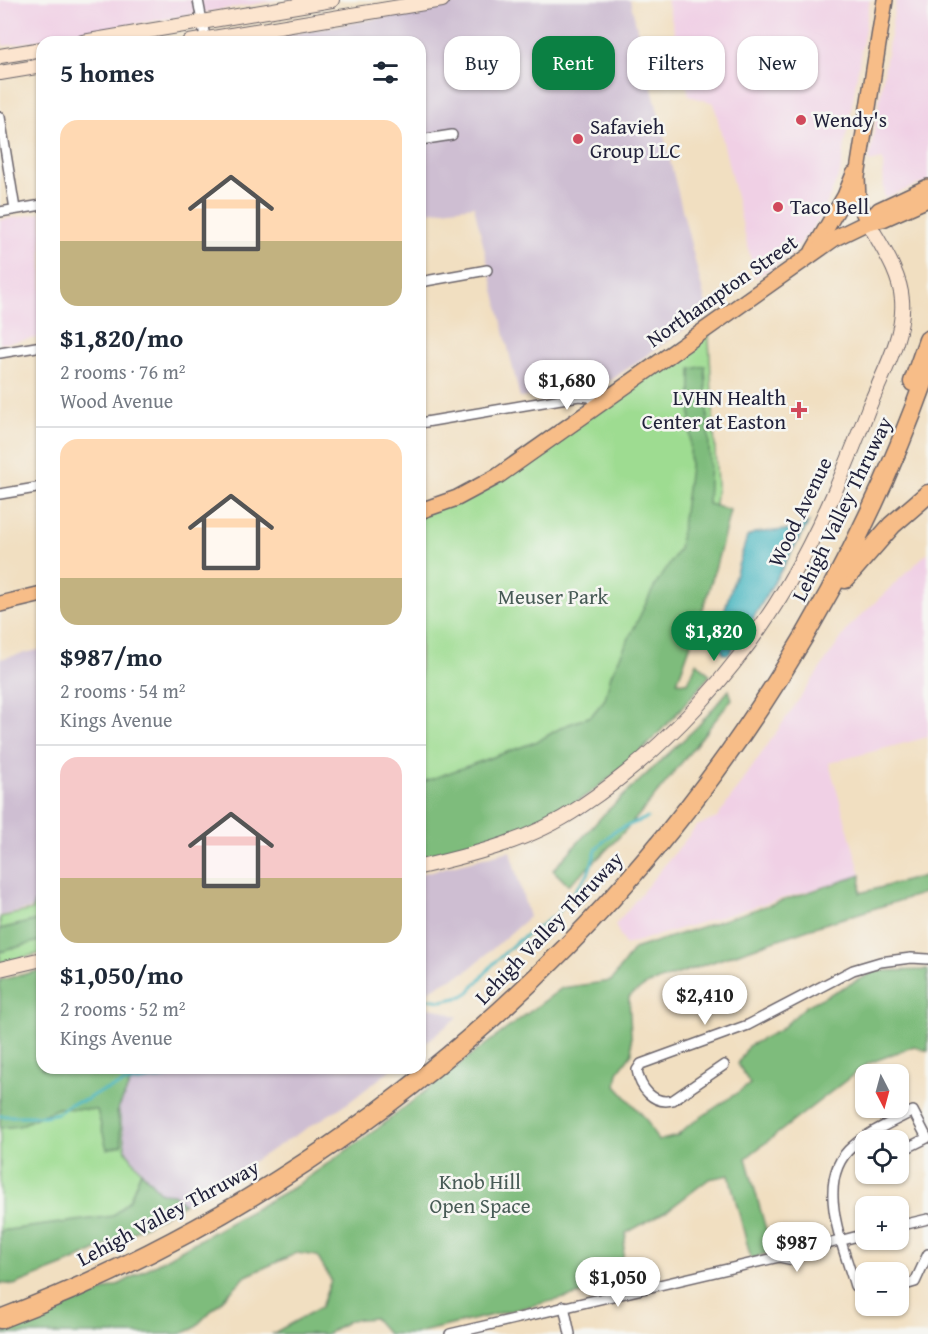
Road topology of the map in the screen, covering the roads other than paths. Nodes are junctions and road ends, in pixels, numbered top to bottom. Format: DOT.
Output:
graph roads {
  1 [pos="198,0"];
  2 [pos="332,0"];
  3 [pos="442,0"];
  4 [pos="885,0"];
  5 [pos="202,22"];
  6 [pos="119,36"];
  7 [pos="204,36"];
  8 [pos="234,36"];
  9 [pos="36,50"];
  10 [pos="0,56"];
  11 [pos="36,67"];
  12 [pos="0,74"];
  13 [pos="0,117"];
  14 [pos="452,135"];
  15 [pos="426,139"];
  16 [pos="858,166"];
  17 [pos="928,187"];
  18 [pos="928,200"];
  19 [pos="36,206"];
  20 [pos="15,209"];
  21 [pos="0,212"];
  22 [pos="868,222"];
  23 [pos="811,255"];
  24 [pos="487,270"];
  25 [pos="426,281"];
  26 [pos="928,340"];
  27 [pos="36,348"];
  28 [pos="0,353"];
  29 [pos="928,370"];
  30 [pos="598,404"];
  31 [pos="426,422"];
  32 [pos="36,488"];
  33 [pos="0,494"];
  34 [pos="928,494"];
  35 [pos="426,509"];
  36 [pos="36,595"];
  37 [pos="0,604"];
  38 [pos="820,608"];
  39 [pos="426,865"];
  40 [pos="928,959"];
  41 [pos="36,960"];
  42 [pos="0,969"];
  43 [pos="426,1061"];
  44 [pos="724,1065"];
  45 [pos="409,1074"];
  46 [pos="426,1074"];
  47 [pos="426,1074"];
  48 [pos="889,1124"];
  49 [pos="892,1130"];
  50 [pos="909,1147"];
  51 [pos="928,1219"];
  52 [pos="909,1223"];
  53 [pos="855,1237"];
  54 [pos="841,1240"];
  55 [pos="928,1254"];
  56 [pos="909,1284"];
  57 [pos="855,1286"];
  58 [pos="564,1306"];
  59 [pos="0,1309"];
  60 [pos="0,1319"];
  61 [pos="450,1334"];
  62 [pos="570,1334"];
  1 -- 5 [label="street"];
  2 -- 5 [label="main road"];
  3 -- 8 [label="main road"];
  4 -- 16 [label="main road, Wood Avenue"];
  5 -- 6 [label="main road"];
  5 -- 7 [label="street"];
  9 -- 10 [label="main road"];
  11 -- 12 [label="main road"];
  13 -- 20 [label="street"];
  14 -- 15 [label="street"];
  16 -- 22 [label="main road, Wood Avenue"];
  16 -- 23 [label="main road"];
  17 -- 22 [label="main road, Northampton Street"];
  18 -- 22 [label="main road, Northampton Street"];
  19 -- 20 [label="street"];
  20 -- 21 [label="street"];
  22 -- 23 [label="main road, Northampton Street"];
  22 -- 39 [label="main road, Wood Avenue"];
  23 -- 30 [label="main road, Northampton Street"];
  24 -- 25 [label="street"];
  26 -- 43 [label="highway, Lehigh Valley Thruway"];
  27 -- 28 [label="street"];
  29 -- 38 [label="highway, Lehigh Valley Thruway"];
  30 -- 31 [label="street"];
  30 -- 35 [label="main road, Northampton Street"];
  32 -- 33 [label="street"];
  34 -- 38 [label="highway"];
  36 -- 37 [label="main road"];
  38 -- 47 [label="highway, Lehigh Valley Thruway"];
  40 -- 44 [label="street"];
  41 -- 42 [label="main road"];
  45 -- 59 [label="highway, Lehigh Valley Thruway"];
  46 -- 60 [label="highway, Lehigh Valley Thruway"];
  48 -- 49 [label="street"];
  48 -- 50 [label="street"];
  48 -- 54 [label="street"];
  51 -- 52 [label="street"];
  53 -- 54 [label="street"];
  54 -- 57 [label="street"];
  54 -- 58 [label="street"];
  55 -- 56 [label="street"];
  58 -- 61 [label="street"];
  58 -- 62 [label="street"];
}
